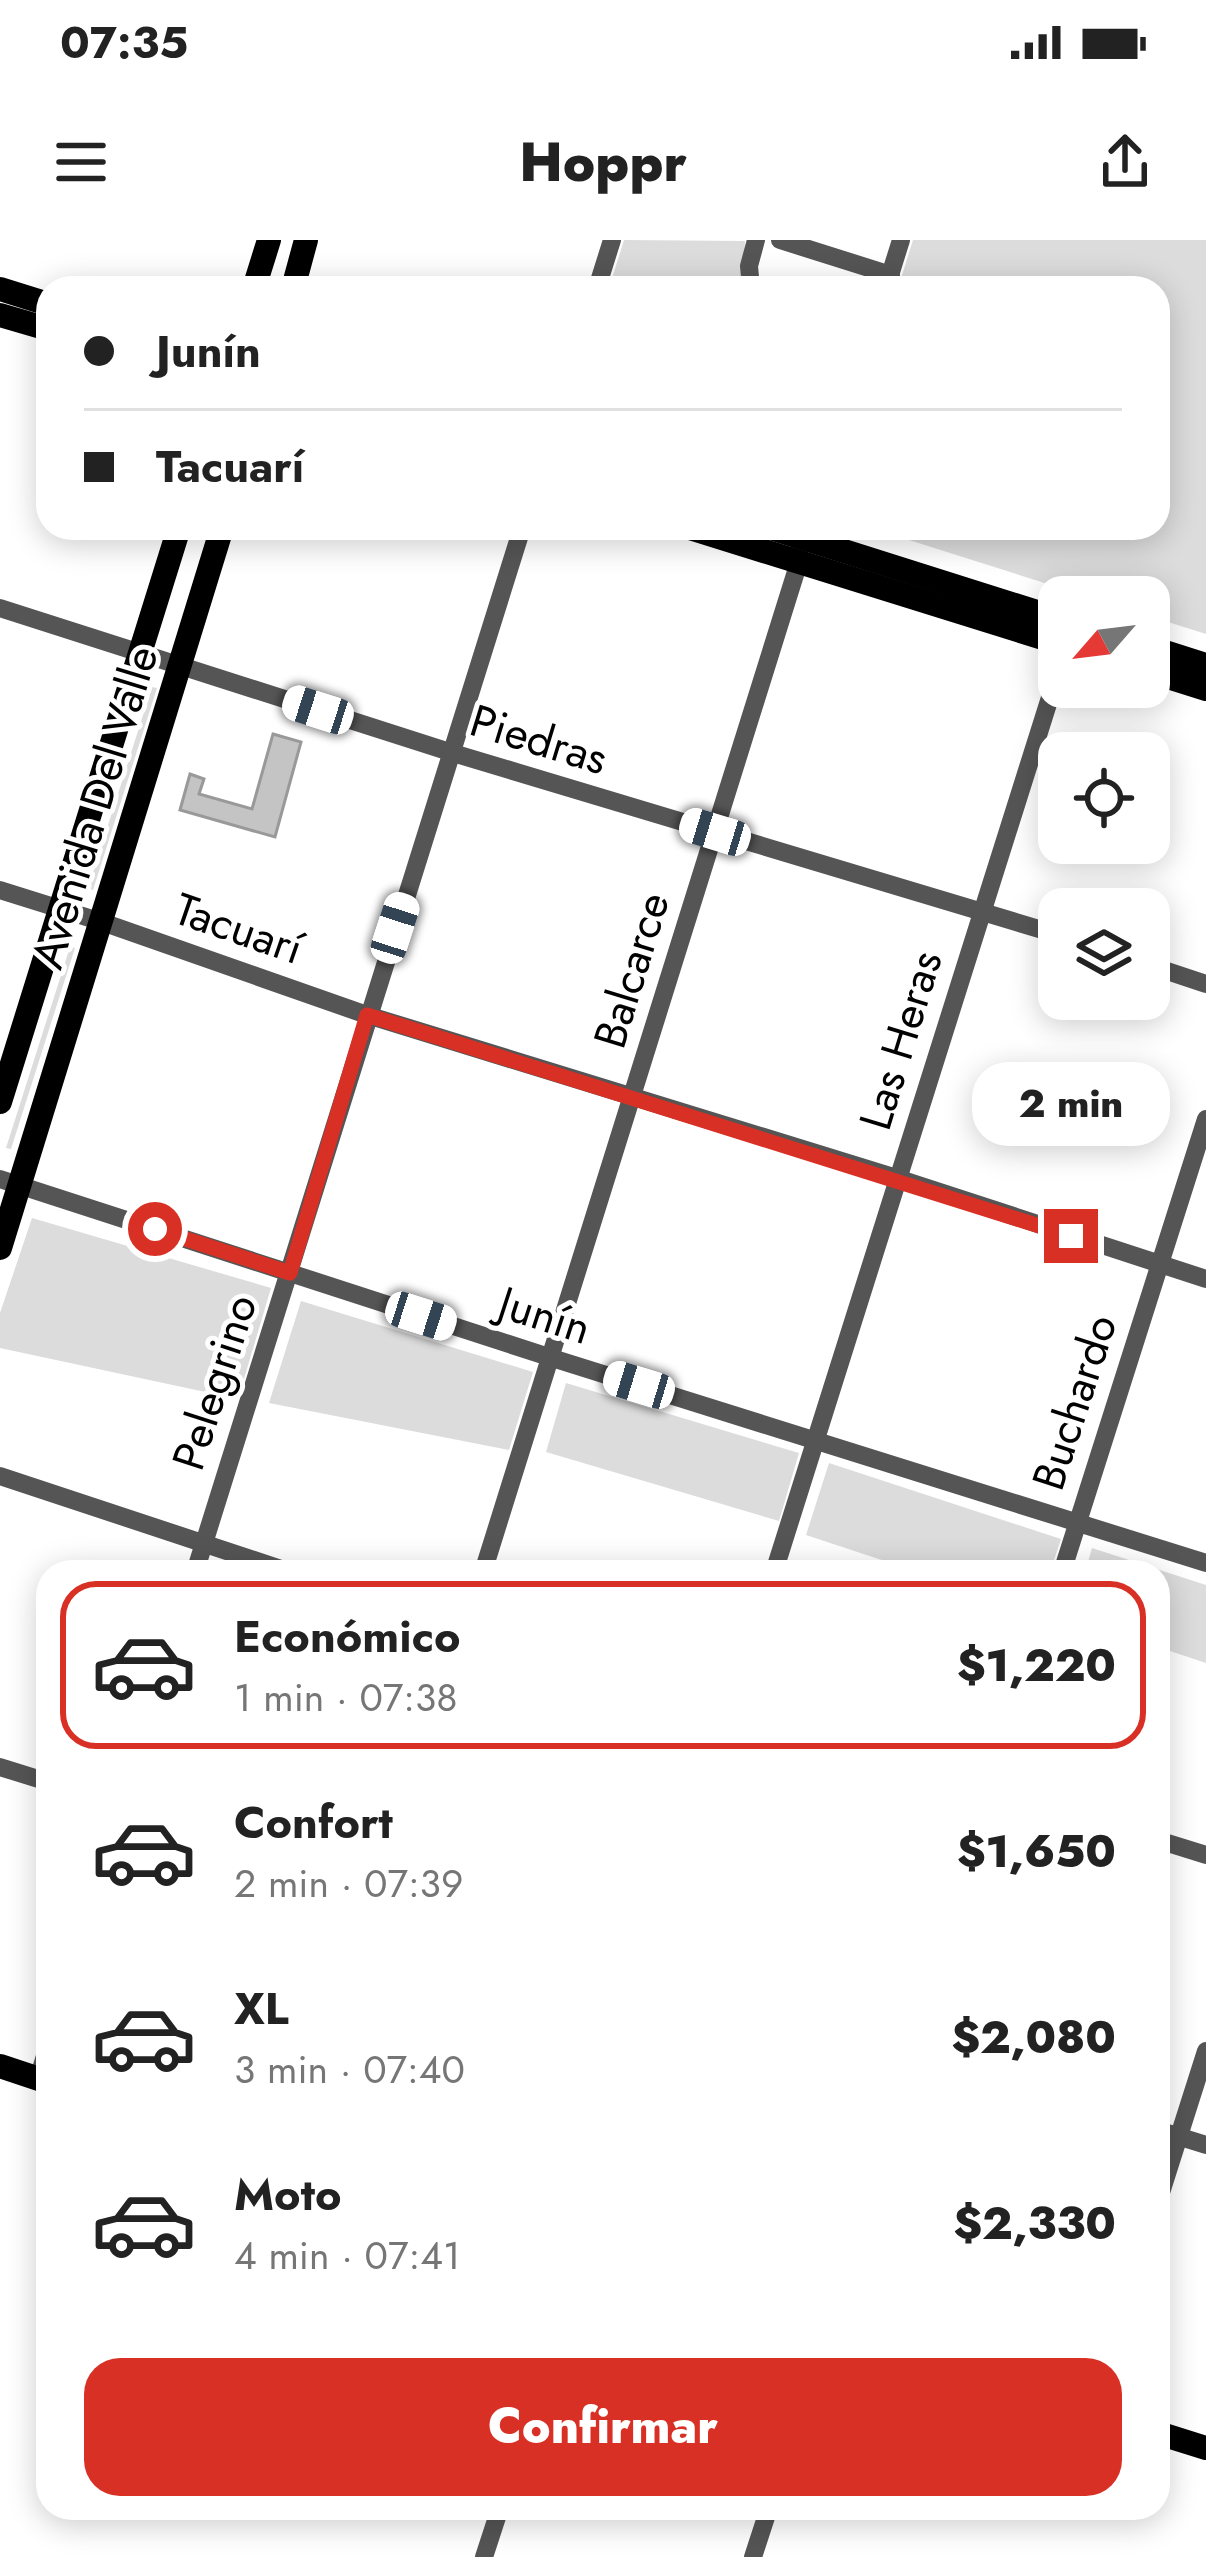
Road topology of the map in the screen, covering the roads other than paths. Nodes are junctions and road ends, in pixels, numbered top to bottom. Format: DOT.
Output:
graph roads {
  1 [pos="269,240"];
  2 [pos="307,240"];
  3 [pos="613,240"];
  4 [pos="756,240"];
  5 [pos="780,240"];
  6 [pos="883,240"];
  7 [pos="902,240"];
  8 [pos="890,275"];
  9 [pos="258,276"];
  10 [pos="296,276"];
  11 [pos="601,276"];
  12 [pos="750,276"];
  13 [pos="0,289"];
  14 [pos="36,300"];
  15 [pos="0,315"];
  16 [pos="36,326"];
  17 [pos="175,540"];
  18 [pos="219,540"];
  19 [pos="518,540"];
  20 [pos="802,543"];
  21 [pos="0,608"];
  22 [pos="1038,613"];
  23 [pos="1038,635"];
  24 [pos="141,651"];
  25 [pos="1170,654"];
  26 [pos="182,665"];
  27 [pos="1206,665"];
  28 [pos="1170,677"];
  29 [pos="1206,688"];
  30 [pos="1046,708"];
  31 [pos="453,754"];
  32 [pos="715,832"];
  33 [pos="0,890"];
  34 [pos="60,909"];
  35 [pos="982,909"];
  36 [pos="102,922"];
  37 [pos="1038,928"];
  38 [pos="1170,972"];
  39 [pos="1206,984"];
  40 [pos="367,1015"];
  41 [pos="632,1096"];
  42 [pos="0,1102"];
  43 [pos="1206,1119"];
  44 [pos="897,1178"];
  45 [pos="10,1182"];
  46 [pos="0,1248"];
  47 [pos="1159,1265"];
  48 [pos="290,1273"];
  49 [pos="1206,1279"];
  50 [pos="552,1358"];
  51 [pos="814,1438"];
  52 [pos="0,1476"];
  53 [pos="1077,1523"];
  54 [pos="203,1544"];
  55 [pos="198,1560"];
  56 [pos="253,1560"];
  57 [pos="487,1560"];
  58 [pos="778,1560"];
  59 [pos="1066,1560"];
  60 [pos="1206,1562"];
  61 [pos="0,1767"];
  62 [pos="36,1778"];
  63 [pos="1170,1844"];
  64 [pos="1206,1855"];
  65 [pos="1206,2051"];
  66 [pos="0,2066"];
  67 [pos="36,2079"];
  68 [pos="1170,2133"];
  69 [pos="1179,2136"];
  70 [pos="1206,2145"];
  71 [pos="1170,2164"];
  72 [pos="1170,2437"];
  73 [pos="1206,2448"];
  74 [pos="496,2520"];
  75 [pos="765,2520"];
  76 [pos="484,2557"];
  77 [pos="753,2557"];
  1 -- 9 [label="main road"];
  2 -- 10 [label="main road"];
  3 -- 11 [label="street"];
  4 -- 12 [label="street"];
  5 -- 8 [label="street"];
  6 -- 8 [label="street"];
  7 -- 8 [label="street"];
  13 -- 14 [label="main road"];
  15 -- 16 [label="main road"];
  17 -- 24 [label="main road, Avenida Del Valle"];
  18 -- 26 [label="main road, Avenida Del Valle"];
  19 -- 31 [label="street, Pelegrino"];
  20 -- 22 [label="main road"];
  20 -- 23 [label="main road"];
  20 -- 32 [label="street, Balcarce"];
  21 -- 24 [label="street, Piedras"];
  24 -- 26 [label="street, Piedras"];
  24 -- 34 [label="main road, Avenida Del Valle"];
  25 -- 27 [label="main road"];
  26 -- 31 [label="street, Piedras"];
  26 -- 36 [label="main road, Avenida Del Valle"];
  28 -- 29 [label="main road"];
  30 -- 35 [label="street, Las Heras"];
  31 -- 32 [label="street, Piedras"];
  31 -- 40 [label="street, Pelegrino"];
  32 -- 35 [label="street, Piedras"];
  32 -- 41 [label="street, Balcarce"];
  33 -- 34 [label="street, Tacuarí"];
  34 -- 36 [label="street, Tacuarí"];
  34 -- 42 [label="main road, Avenida Del Valle"];
  35 -- 37 [label="street, Piedras"];
  35 -- 44 [label="street, Las Heras"];
  36 -- 40 [label="street, Tacuarí"];
  36 -- 45 [label="main road, Avenida Del Valle"];
  38 -- 39 [label="street"];
  40 -- 41 [label="street, Tacuarí"];
  40 -- 48 [label="street, Pelegrino"];
  41 -- 44 [label="street, Tacuarí"];
  41 -- 50 [label="street, Balcarce"];
  43 -- 47 [label="street, Buchardo"];
  44 -- 47 [label="street, Tacuarí"];
  44 -- 51 [label="street, Las Heras"];
  45 -- 46 [label="main road, Avenida Del Valle"];
  45 -- 48 [label="street, Junín"];
  47 -- 49 [label="street, Tacuarí"];
  47 -- 53 [label="street, Buchardo"];
  48 -- 50 [label="street, Junín"];
  48 -- 54 [label="street, Pelegrino"];
  50 -- 51 [label="street, Junín"];
  50 -- 57 [label="street, Balcarce"];
  51 -- 53 [label="street, Junín"];
  51 -- 58 [label="street, Las Heras"];
  52 -- 54 [label="street"];
  53 -- 59 [label="street, Buchardo"];
  53 -- 60 [label="street, Junín"];
  54 -- 55 [label="street, Pelegrino"];
  54 -- 56 [label="street"];
  61 -- 62 [label="street"];
  63 -- 64 [label="street"];
  65 -- 69 [label="street"];
  66 -- 67 [label="main road"];
  68 -- 69 [label="street"];
  69 -- 70 [label="street"];
  69 -- 71 [label="street"];
  72 -- 73 [label="main road"];
  74 -- 76 [label="street"];
  75 -- 77 [label="street"];
}
